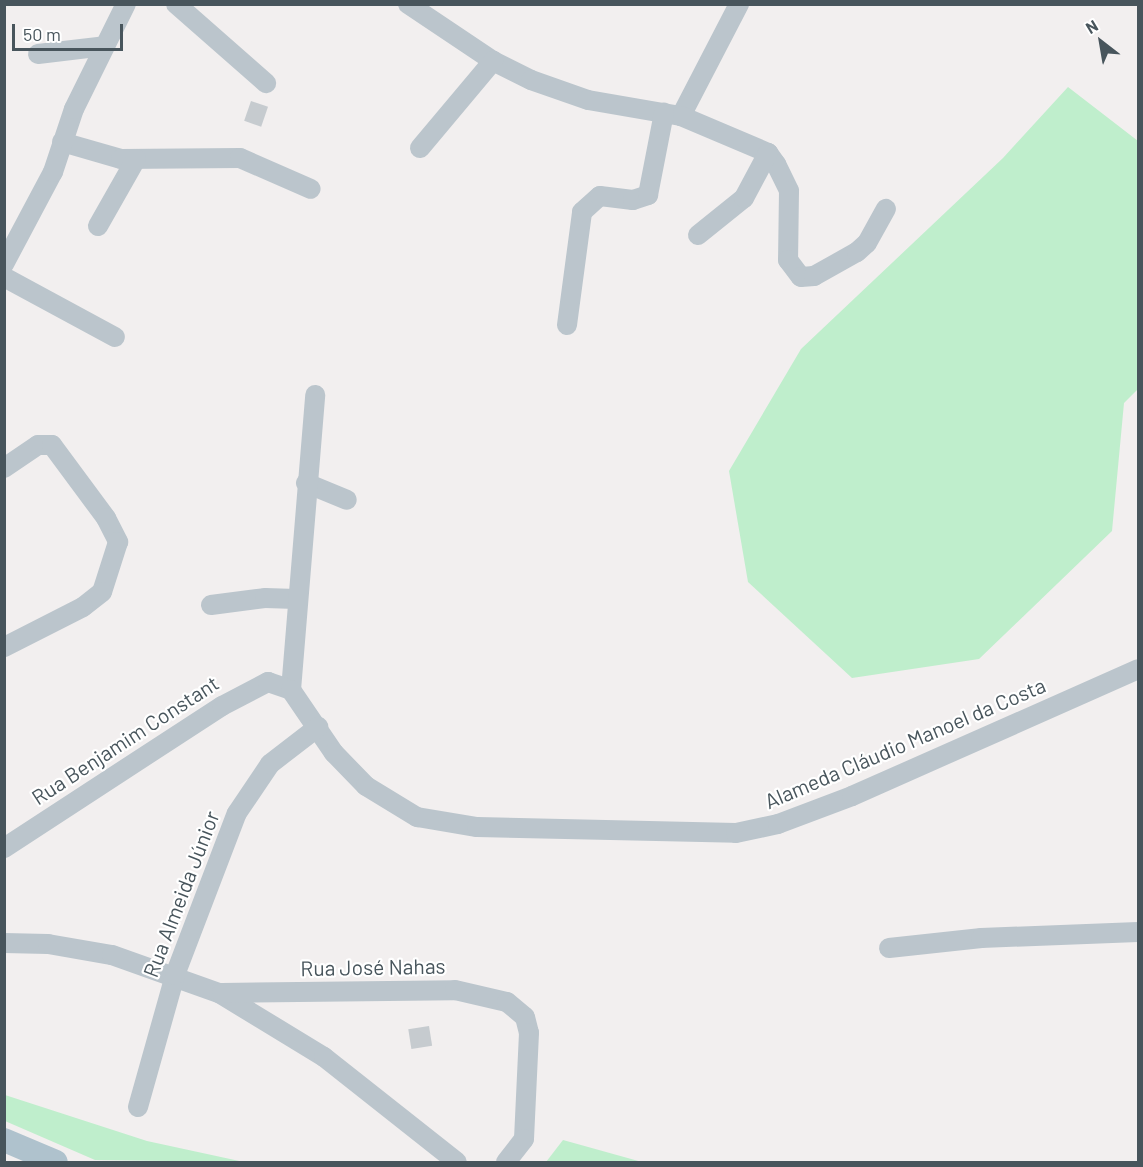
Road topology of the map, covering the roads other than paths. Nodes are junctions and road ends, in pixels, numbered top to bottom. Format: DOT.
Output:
graph roads {
  1 [pos="126,4"];
  2 [pos="176,4"];
  3 [pos="408,4"];
  4 [pos="739,4"];
  5 [pos="105,46"];
  6 [pos="38,54"];
  7 [pos="493,61"];
  8 [pos="266,83"];
  9 [pos="672,115"];
  10 [pos="62,142"];
  11 [pos="420,148"];
  12 [pos="768,153"];
  13 [pos="136,159"];
  14 [pos="311,189"];
  15 [pos="886,208"];
  16 [pos="98,226"];
  17 [pos="698,235"];
  18 [pos="4,264"];
  19 [pos="4,276"];
  20 [pos="567,325"];
  21 [pos="115,337"];
  22 [pos="315,395"];
  23 [pos="4,468"];
  24 [pos="306,483"];
  25 [pos="347,500"];
  26 [pos="296,599"];
  27 [pos="211,605"];
  28 [pos="4,647"];
  29 [pos="1138,669"];
  30 [pos="284,686"];
  31 [pos="318,727"];
  32 [pos="4,848"];
  33 [pos="1138,932"];
  34 [pos="4,943"];
  35 [pos="890,948"];
  36 [pos="175,975"];
  37 [pos="219,993"];
  38 [pos="138,1107"];
  39 [pos="4,1140"];
  40 [pos="56,1162"];
  41 [pos="456,1162"];
  42 [pos="506,1162"];
  1 -- 5 [label="street"];
  2 -- 8 [label="street"];
  3 -- 7 [label="street"];
  4 -- 9 [label="street"];
  5 -- 6 [label="street"];
  5 -- 10 [label="street"];
  7 -- 9 [label="street"];
  7 -- 11 [label="street"];
  9 -- 12 [label="street"];
  9 -- 20 [label="street"];
  10 -- 13 [label="street"];
  10 -- 18 [label="street"];
  12 -- 15 [label="street"];
  12 -- 17 [label="street"];
  13 -- 14 [label="street"];
  13 -- 16 [label="street"];
  19 -- 21 [label="street"];
  22 -- 24 [label="street"];
  23 -- 28 [label="street"];
  24 -- 25 [label="street"];
  24 -- 26 [label="street"];
  26 -- 27 [label="street"];
  26 -- 30 [label="street"];
  29 -- 31 [label="street, Alameda Cláudio Manoel da Costa"];
  30 -- 31 [label="street, Alameda Cláudio Manoel da Costa"];
  30 -- 32 [label="street, Rua Benjamim Constant"];
  31 -- 36 [label="street, Rua Almeida Júnior"];
  33 -- 35 [label="street"];
  34 -- 36 [label="street"];
  36 -- 37 [label="street"];
  36 -- 38 [label="street, Rua Almeida Júnior"];
  37 -- 41 [label="street"];
  37 -- 42 [label="street, Rua José Nahas"];
  39 -- 40 [label="main road"];
}
